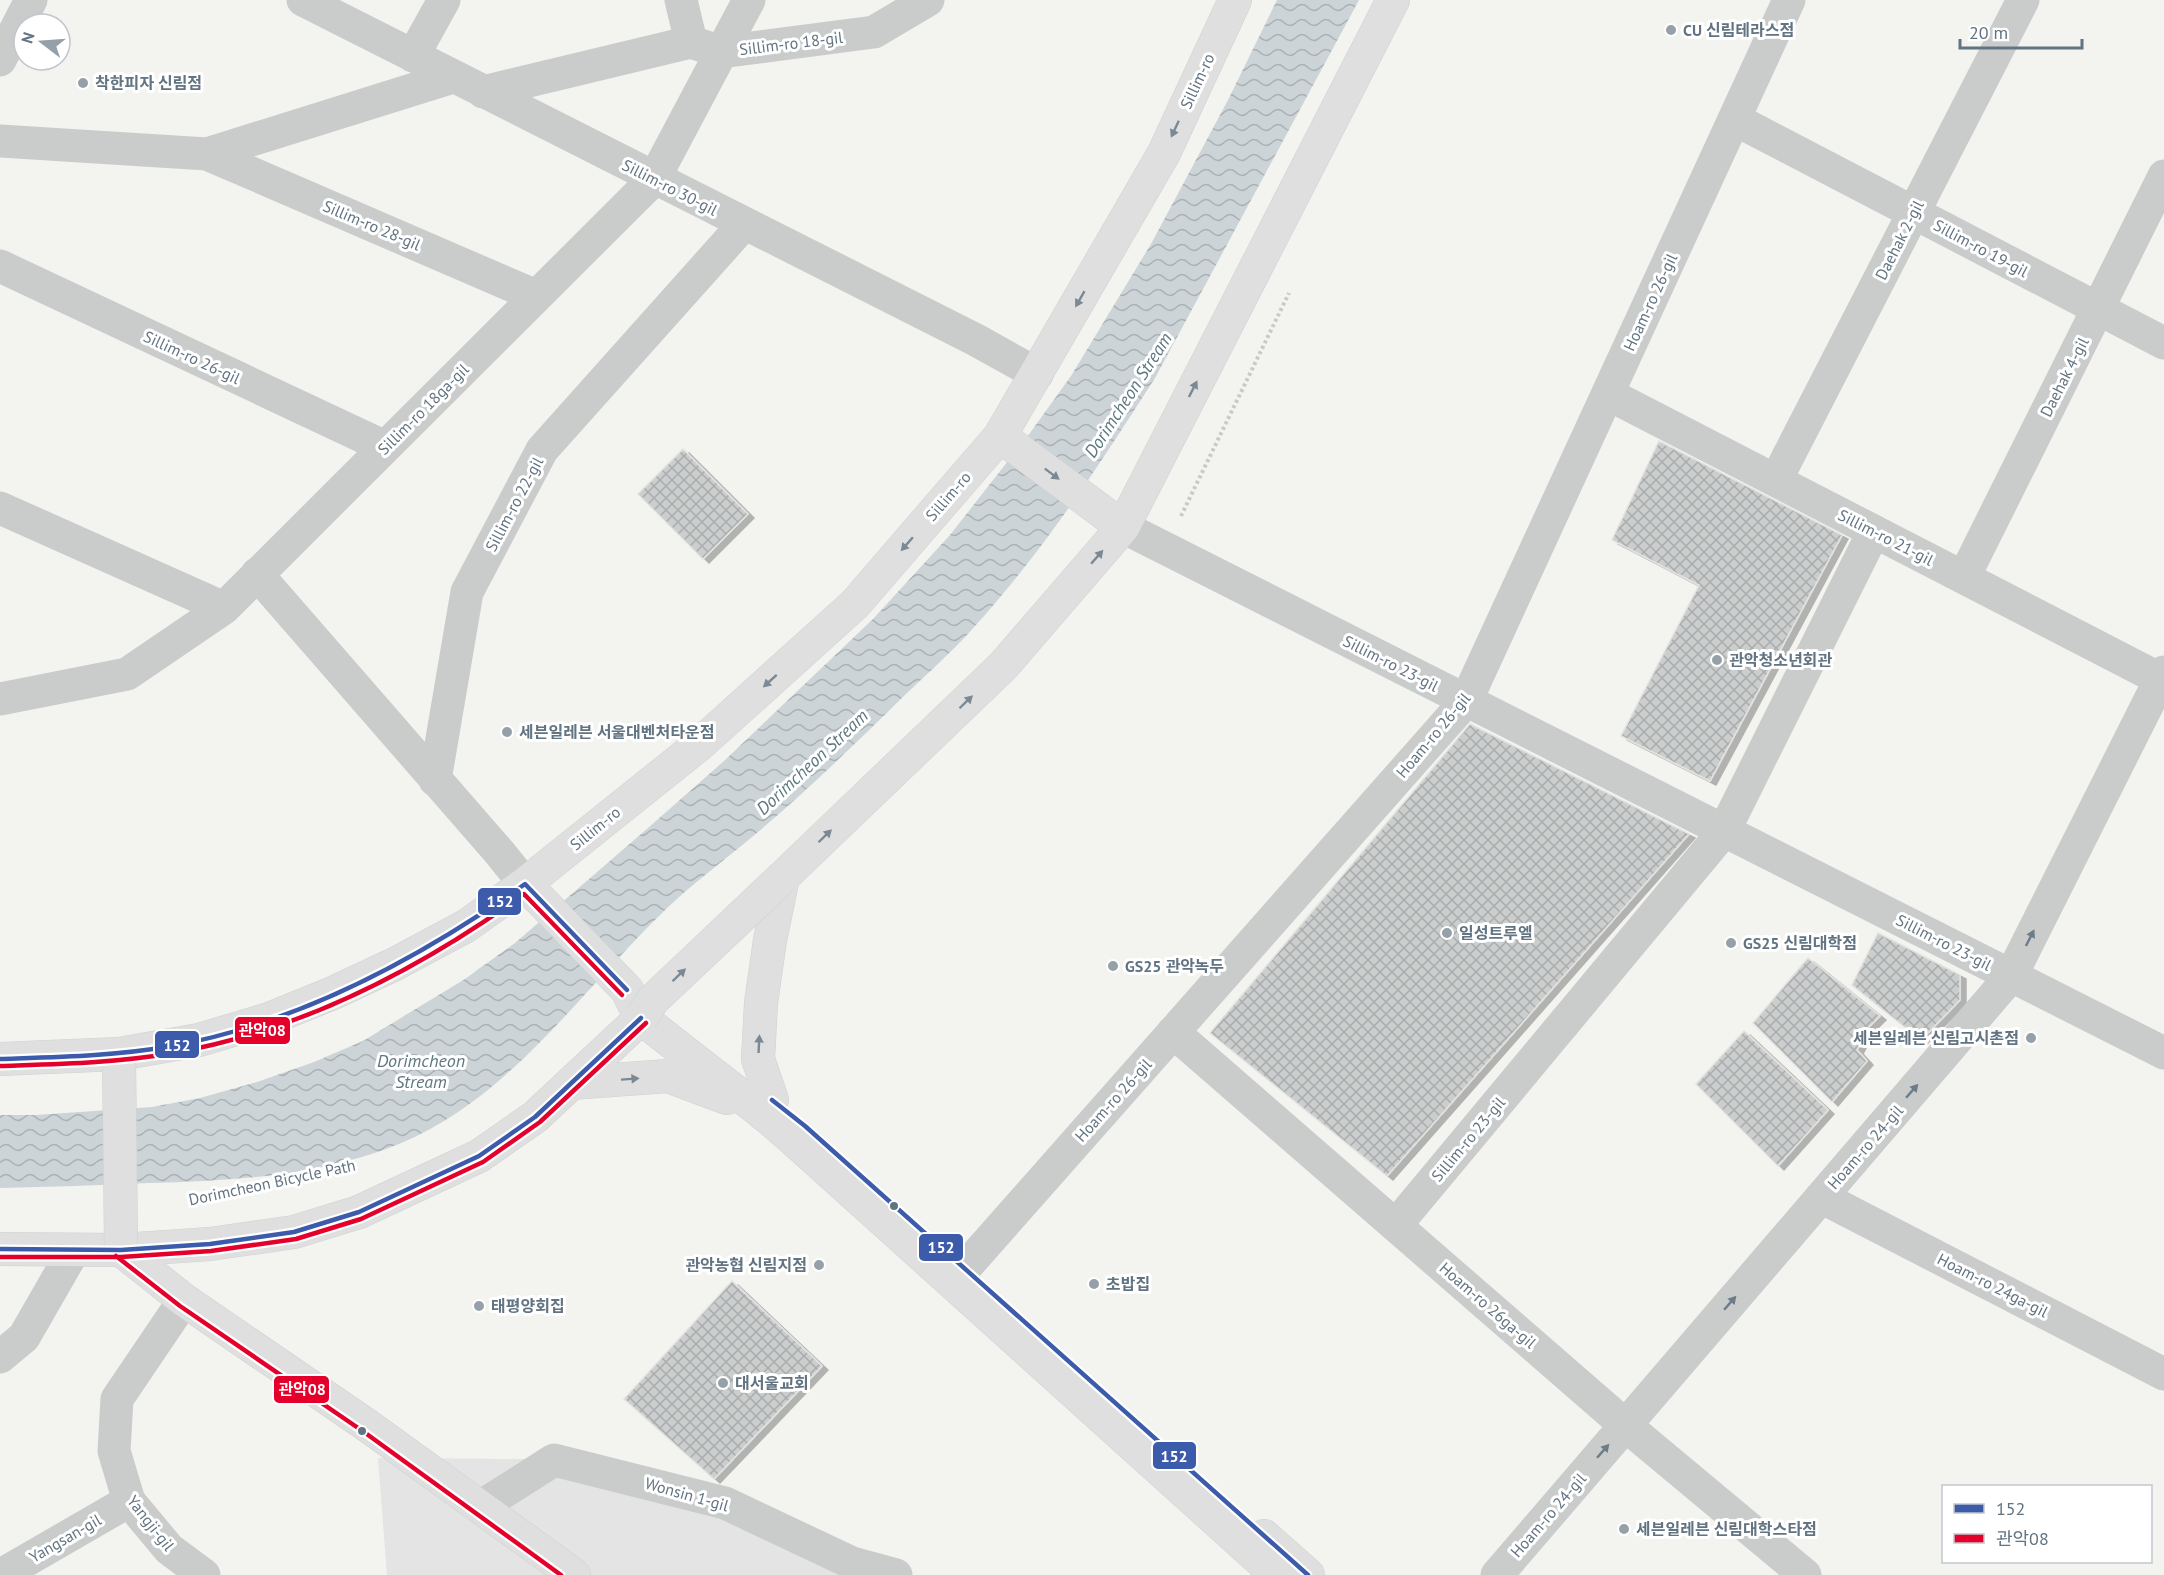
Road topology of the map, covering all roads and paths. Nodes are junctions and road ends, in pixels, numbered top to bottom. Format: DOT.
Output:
graph roads {
  1 [pos="31,0"];
  2 [pos="303,0"];
  3 [pos="444,0"];
  4 [pos="681,0"];
  5 [pos="749,0"];
  6 [pos="928,0"];
  7 [pos="1235,0"];
  8 [pos="1392,0"];
  9 [pos="1789,0"];
  10 [pos="2023,0"];
  11 [pos="691,42"];
  12 [pos="721,52"];
  13 [pos="413,56"];
  14 [pos="0,60"];
  15 [pos="453,76"];
  16 [pos="483,92"];
  17 [pos="1734,119"];
  18 [pos="0,141"];
  19 [pos="207,154"];
  20 [pos="2164,176"];
  21 [pos="654,179"];
  22 [pos="1914,212"];
  23 [pos="744,224"];
  24 [pos="0,266"];
  25 [pos="536,296"];
  26 [pos="2098,309"];
  27 [pos="2164,343"];
  28 [pos="1037,374"];
  29 [pos="1608,394"];
  30 [pos="1007,440"];
  31 [pos="385,447"];
  32 [pos="1776,480"];
  33 [pos="0,508"];
  34 [pos="1123,527"];
  35 [pos="1874,531"];
  36 [pos="257,574"];
  37 [pos="1964,577"];
  38 [pos="224,608"];
  39 [pos="2163,677"];
  40 [pos="0,699"];
  41 [pos="1466,701"];
  42 [pos="435,780"];
  43 [pos="1724,831"];
  44 [pos="783,877"];
  45 [pos="530,890"];
  46 [pos="2011,976"];
  47 [pos="634,996"];
  48 [pos="1173,1032"];
  49 [pos="2164,1053"];
  50 [pos="118,1054"];
  51 [pos="0,1059"];
  52 [pos="572,1083"];
  53 [pos="766,1105"];
  54 [pos="1821,1197"];
  55 [pos="1396,1225"];
  56 [pos="0,1249"];
  57 [pos="74,1250"];
  58 [pos="121,1250"];
  59 [pos="964,1269"];
  60 [pos="184,1300"];
  61 [pos="0,1357"];
  62 [pos="2164,1374"];
  63 [pos="1626,1425"];
  64 [pos="129,1501"];
  65 [pos="480,1507"];
  66 [pos="1,1575"];
  67 [pos="204,1575"];
  68 [pos="574,1575"];
  69 [pos="896,1575"];
  70 [pos="1277,1575"];
  71 [pos="1308,1575"];
  72 [pos="1497,1575"];
  73 [pos="1805,1575"];
  1 -- 14 [label="street"];
  2 -- 13 [label="street, Sillim-ro 30-gil"];
  3 -- 13 [label="street"];
  4 -- 11 [label="street"];
  5 -- 12 [label="street, Sillim-ro 18ga-gil"];
  6 -- 12 [label="street, Sillim-ro 18-gil"];
  7 -- 28 [label="main road, Sillim-ro, one-way"];
  34 -- 8 [label="main road, one-way"];
  9 -- 17 [label="street, Hoam-ro 26-gil"];
  10 -- 22 [label="street, Daehak 2-gil"];
  11 -- 12 [label="street, Sillim-ro 18-gil"];
  11 -- 16 [label="street"];
  12 -- 21 [label="street, Sillim-ro 18ga-gil"];
  13 -- 15 [label="street, Sillim-ro 30-gil"];
  15 -- 16 [label="street, Sillim-ro 30-gil"];
  15 -- 19 [label="street, Sillim-ro 28-gil"];
  16 -- 21 [label="street, Sillim-ro 30-gil"];
  17 -- 22 [label="street, Sillim-ro 19-gil"];
  17 -- 29 [label="street, Hoam-ro 26-gil"];
  18 -- 19 [label="street, Sillim-ro 28-gil"];
  19 -- 25 [label="street, Sillim-ro 28-gil"];
  20 -- 26 [label="street, Daehak 4-gil"];
  21 -- 23 [label="street, Sillim-ro 30-gil"];
  21 -- 25 [label="street, Sillim-ro 18ga-gil"];
  22 -- 26 [label="street, Sillim-ro 19-gil"];
  22 -- 32 [label="street, Daehak 2-gil"];
  23 -- 28 [label="street, Sillim-ro 30-gil"];
  23 -- 42 [label="street, Sillim-ro 22-gil"];
  24 -- 31 [label="street, Sillim-ro 26-gil"];
  25 -- 31 [label="street, Sillim-ro 18ga-gil"];
  26 -- 27 [label="street, Sillim-ro 19-gil"];
  26 -- 37 [label="street, Daehak 4-gil"];
  28 -- 30 [label="main road, Sillim-ro"];
  29 -- 32 [label="street, Sillim-ro 21-gil"];
  29 -- 41 [label="street, Hoam-ro 26-gil"];
  30 -- 34 [label="main road, one-way"];
  30 -- 45 [label="main road, Sillim-ro, one-way"];
  31 -- 36 [label="street, Sillim-ro 18ga-gil"];
  32 -- 35 [label="street, Sillim-ro 21-gil"];
  33 -- 38 [label="street"];
  34 -- 41 [label="street, Sillim-ro 23-gil"];
  44 -- 34 [label="main road, one-way"];
  35 -- 37 [label="street, Sillim-ro 21-gil"];
  35 -- 43 [label="street"];
  36 -- 38 [label="street, Sillim-ro 18ga-gil"];
  36 -- 42 [label="street"];
  37 -- 39 [label="street, Sillim-ro 21-gil"];
  38 -- 40 [label="street, Sillim-ro 18ga-gil"];
  46 -- 39 [label="street, Hoam-ro 24-gil, one-way"];
  41 -- 43 [label="street, Sillim-ro 23-gil"];
  41 -- 48 [label="street, Hoam-ro 26-gil"];
  42 -- 45 [label="street"];
  43 -- 46 [label="street, Sillim-ro 23-gil"];
  43 -- 55 [label="street, Sillim-ro 23-gil"];
  47 -- 44 [label="main road, one-way, bridge"];
  53 -- 44 [label="main road, one-way"];
  45 -- 47 [label="main road"];
  45 -- 50 [label="main road, Sillim-ro"];
  46 -- 49 [label="street, Sillim-ro 23-gil"];
  54 -- 46 [label="street, Hoam-ro 24-gil, one-way"];
  47 -- 52 [label="main road"];
  47 -- 53 [label="main road"];
  48 -- 55 [label="street, Hoam-ro 26ga-gil"];
  48 -- 59 [label="street, Hoam-ro 26-gil"];
  50 -- 51 [label="main road, Sillim-ro"];
  50 -- 58 [label="main road, bridge"];
  52 -- 53 [label="main road, one-way"];
  52 -- 58 [label="main road"];
  53 -- 59 [label="main road"];
  53 -- 70 [label="main road"];
  54 -- 62 [label="street, Hoam-ro 24ga-gil"];
  63 -- 54 [label="street, Hoam-ro 24-gil, one-way"];
  55 -- 63 [label="street, Hoam-ro 26ga-gil"];
  56 -- 57 [label="main road"];
  57 -- 58 [label="main road"];
  57 -- 61 [label="street"];
  58 -- 60 [label="main road"];
  59 -- 71 [label="main road"];
  60 -- 64 [label="street, Yangji-gil"];
  60 -- 65 [label="main road"];
  72 -- 63 [label="street, Hoam-ro 24-gil, one-way"];
  63 -- 73 [label="street, Hoam-ro 26ga-gil"];
  64 -- 66 [label="street, Yangsan-gil"];
  64 -- 67 [label="street, Yangji-gil"];
  65 -- 68 [label="main road"];
  65 -- 69 [label="street, Wonsin 1-gil"];
}
